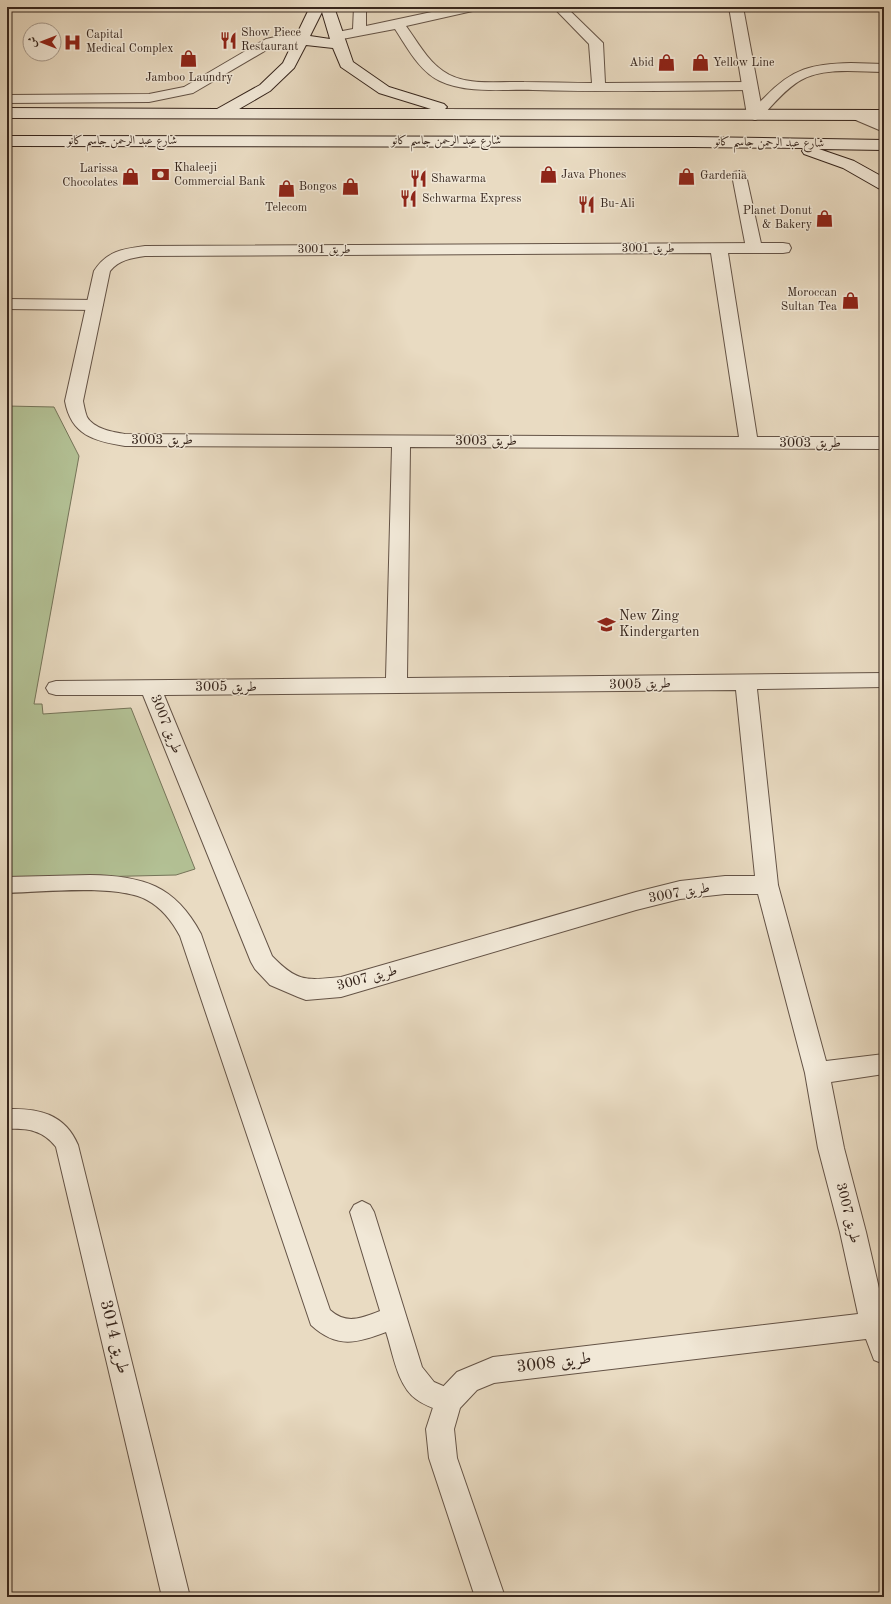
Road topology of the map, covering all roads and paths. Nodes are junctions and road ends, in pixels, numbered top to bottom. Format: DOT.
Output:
graph roads {
  1 [pos="317,7"];
  2 [pos="327,7"];
  3 [pos="360,7"];
  4 [pos="472,7"];
  5 [pos="559,7"];
  6 [pos="736,7"];
  7 [pos="398,24"];
  8 [pos="360,31"];
  9 [pos="302,40"];
  10 [pos="339,40"];
  11 [pos="884,68"];
  12 [pos="809,72"];
  13 [pos="843,81"];
  14 [pos="749,86"];
  15 [pos="599,88"];
  16 [pos="7,99"];
  17 [pos="85,99"];
  18 [pos="7,113"];
  19 [pos="220,113"];
  20 [pos="106,114"];
  21 [pos="464,114"];
  22 [pos="856,114"];
  23 [pos="884,114"];
  24 [pos="755,115"];
  25 [pos="884,127"];
  26 [pos="7,141"];
  27 [pos="693,142"];
  28 [pos="760,144"];
  29 [pos="883,144"];
  30 [pos="739,175"];
  31 [pos="884,186"];
  32 [pos="754,248"];
  33 [pos="783,248"];
  34 [pos="719,249"];
  35 [pos="7,304"];
  36 [pos="95,305"];
  37 [pos="90,429"];
  38 [pos="401,441"];
  39 [pos="749,442"];
  40 [pos="884,443"];
  41 [pos="884,680"];
  42 [pos="746,682"];
  43 [pos="396,686"];
  44 [pos="150,687"];
  45 [pos="56,688"];
  46 [pos="7,885"];
  47 [pos="767,885"];
  48 [pos="884,1064"];
  49 [pos="817,1073"];
  50 [pos="7,1119"];
  51 [pos="362,1212"];
  52 [pos="395,1317"];
  53 [pos="874,1325"];
  54 [pos="884,1351"];
  55 [pos="448,1401"];
  56 [pos="176,1597"];
  57 [pos="490,1597"];
  1 -- 9 [label="street"];
  2 -- 10 [label="street"];
  3 -- 8 [label="lane"];
  4 -- 7 [label="lane"];
  5 -- 15 [label="lane"];
  6 -- 14 [label="street"];
  7 -- 8 [label="lane"];
  7 -- 15 [label="lane"];
  8 -- 10 [label="lane"];
  9 -- 10 [label="street"];
  9 -- 17 [label="lane"];
  9 -- 19 [label="street"];
  10 -- 21 [label="street"];
  11 -- 12 [label="lane"];
  12 -- 13 [label="lane"];
  12 -- 24 [label="lane"];
  14 -- 15 [label="lane"];
  14 -- 24 [label="street"];
  16 -- 17 [label="lane"];
  17 -- 20 [label="lane"];
  18 -- 20 [label="street, شارع عبد الرحمن جاسم كانو"];
  19 -- 20 [label="street, شارع عبد الرحمن جاسم كانو"];
  19 -- 21 [label="street, شارع عبد الرحمن جاسم كانو"];
  21 -- 24 [label="street, شارع عبد الرحمن جاسم كانو"];
  22 -- 23 [label="street, شارع عبد الرحمن جاسم كانو"];
  22 -- 24 [label="street, شارع عبد الرحمن جاسم كانو"];
  22 -- 25 [label="street"];
  24 -- 27 [label="street"];
  26 -- 27 [label="street, شارع عبد الرحمن جاسم كانو"];
  27 -- 28 [label="street, شارع عبد الرحمن جاسم كانو"];
  28 -- 29 [label="street, شارع عبد الرحمن جاسم كانو"];
  28 -- 31 [label="street"];
  30 -- 32 [label="lane"];
  32 -- 33 [label="street, طريق 3001"];
  32 -- 34 [label="street, طريق 3001"];
  34 -- 36 [label="street, طريق 3001"];
  34 -- 39 [label="street"];
  35 -- 36 [label="lane"];
  36 -- 37 [label="street, طريق 3001"];
  37 -- 38 [label="street, طريق 3003"];
  38 -- 39 [label="street, طريق 3003"];
  38 -- 43 [label="street"];
  39 -- 40 [label="street, طريق 3003"];
  41 -- 42 [label="street, طريق 3005"];
  42 -- 43 [label="street, طريق 3005"];
  42 -- 47 [label="street, طريق 3007"];
  43 -- 44 [label="street, طريق 3005"];
  44 -- 45 [label="street, طريق 3005"];
  44 -- 47 [label="street, طريق 3007"];
  46 -- 52 [label="lane"];
  47 -- 49 [label="street, طريق 3007"];
  48 -- 49 [label="street"];
  49 -- 53 [label="street, طريق 3007"];
  50 -- 56 [label="lane, طريق 3014"];
  51 -- 52 [label="lane"];
  52 -- 55 [label="lane"];
  53 -- 54 [label="street, طريق 3007"];
  53 -- 55 [label="street, طريق 3008"];
  55 -- 57 [label="street, طريق 3008"];
}
